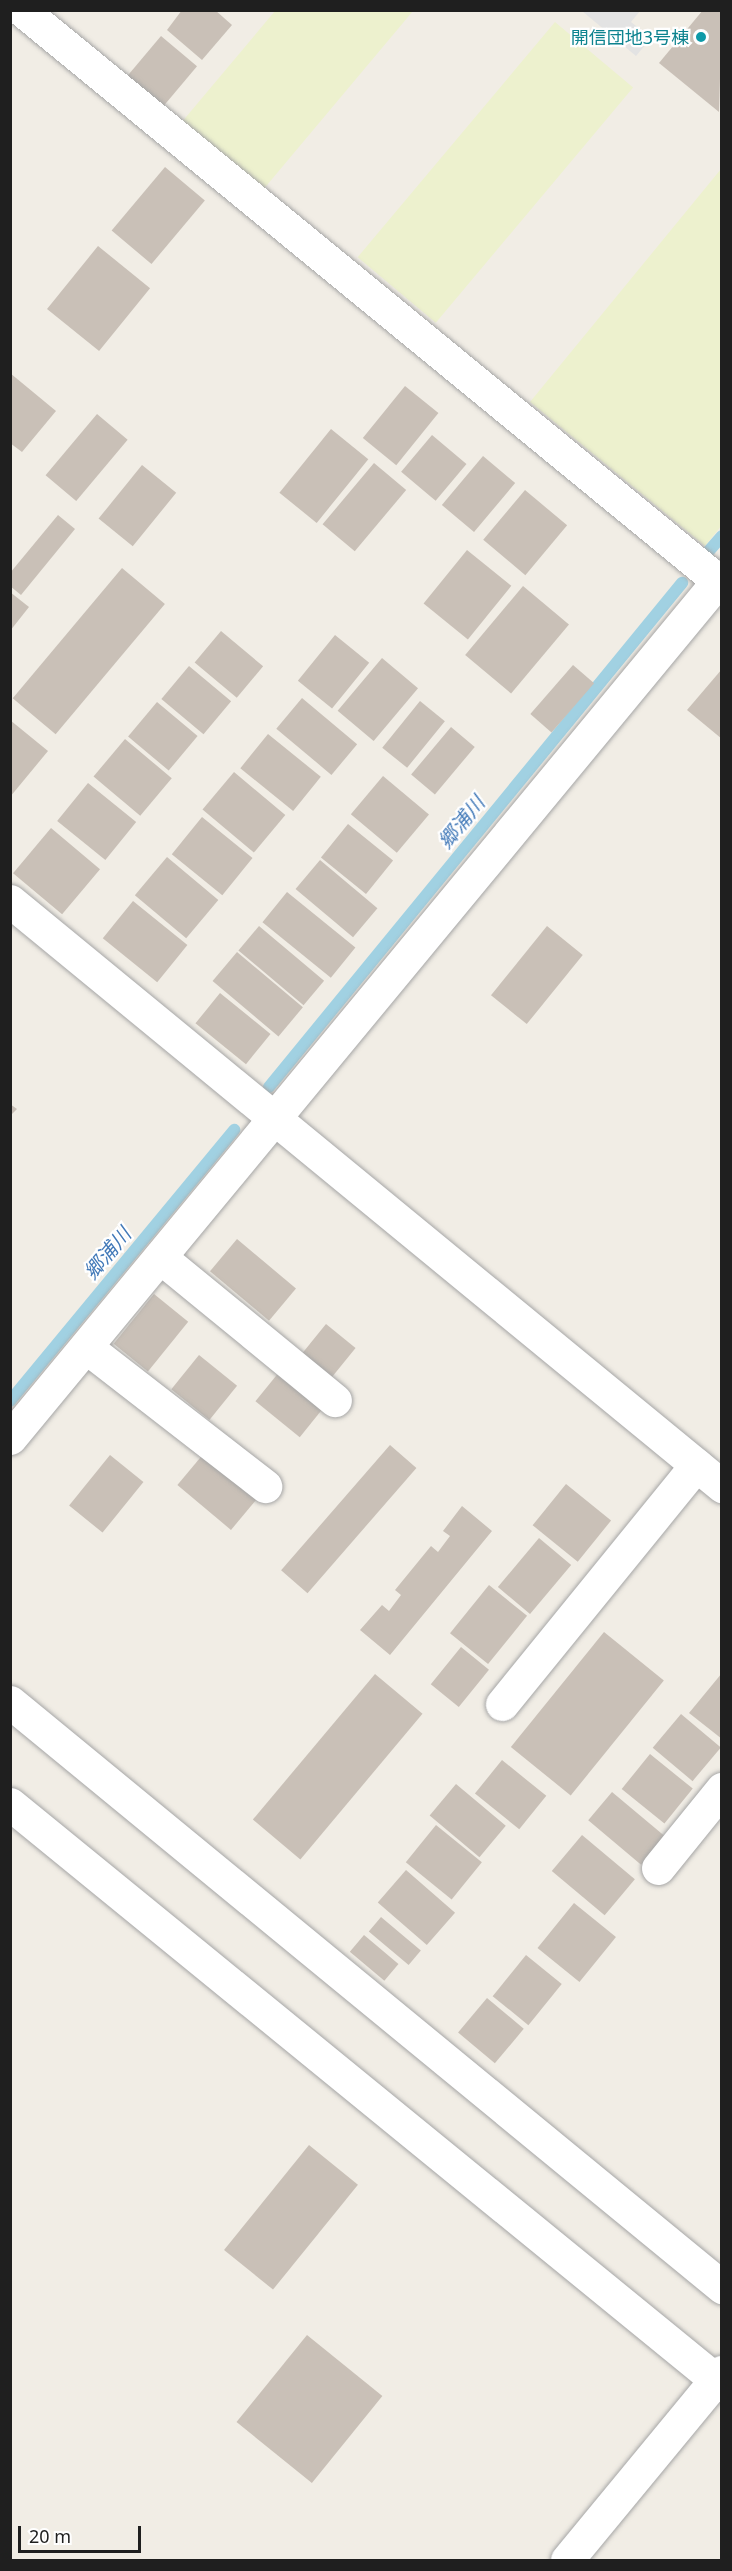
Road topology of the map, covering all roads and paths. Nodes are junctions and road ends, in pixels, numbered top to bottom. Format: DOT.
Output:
graph roads {
  1 [pos="22,10"];
  2 [pos="720,580"];
  3 [pos="10,901"];
  4 [pos="272,1119"];
  5 [pos="160,1257"];
  6 [pos="86,1347"];
  7 [pos="335,1400"];
  8 [pos="10,1438"];
  9 [pos="696,1465"];
  10 [pos="266,1486"];
  11 [pos="722,1486"];
  12 [pos="10,1702"];
  13 [pos="502,1704"];
  14 [pos="722,1789"];
  15 [pos="10,1804"];
  16 [pos="658,1868"];
  17 [pos="722,2287"];
  18 [pos="719,2379"];
  19 [pos="567,2560"];
  1 -- 2 [label="street"];
  2 -- 4 [label="street"];
  3 -- 4 [label="street"];
  4 -- 5 [label="street"];
  4 -- 9 [label="street"];
  5 -- 6 [label="street"];
  5 -- 7 [label="street"];
  6 -- 8 [label="street"];
  6 -- 10 [label="street"];
  9 -- 11 [label="street"];
  9 -- 13 [label="street"];
  12 -- 17 [label="street"];
  14 -- 16 [label="street"];
  15 -- 18 [label="street"];
  18 -- 19 [label="street"];
}
